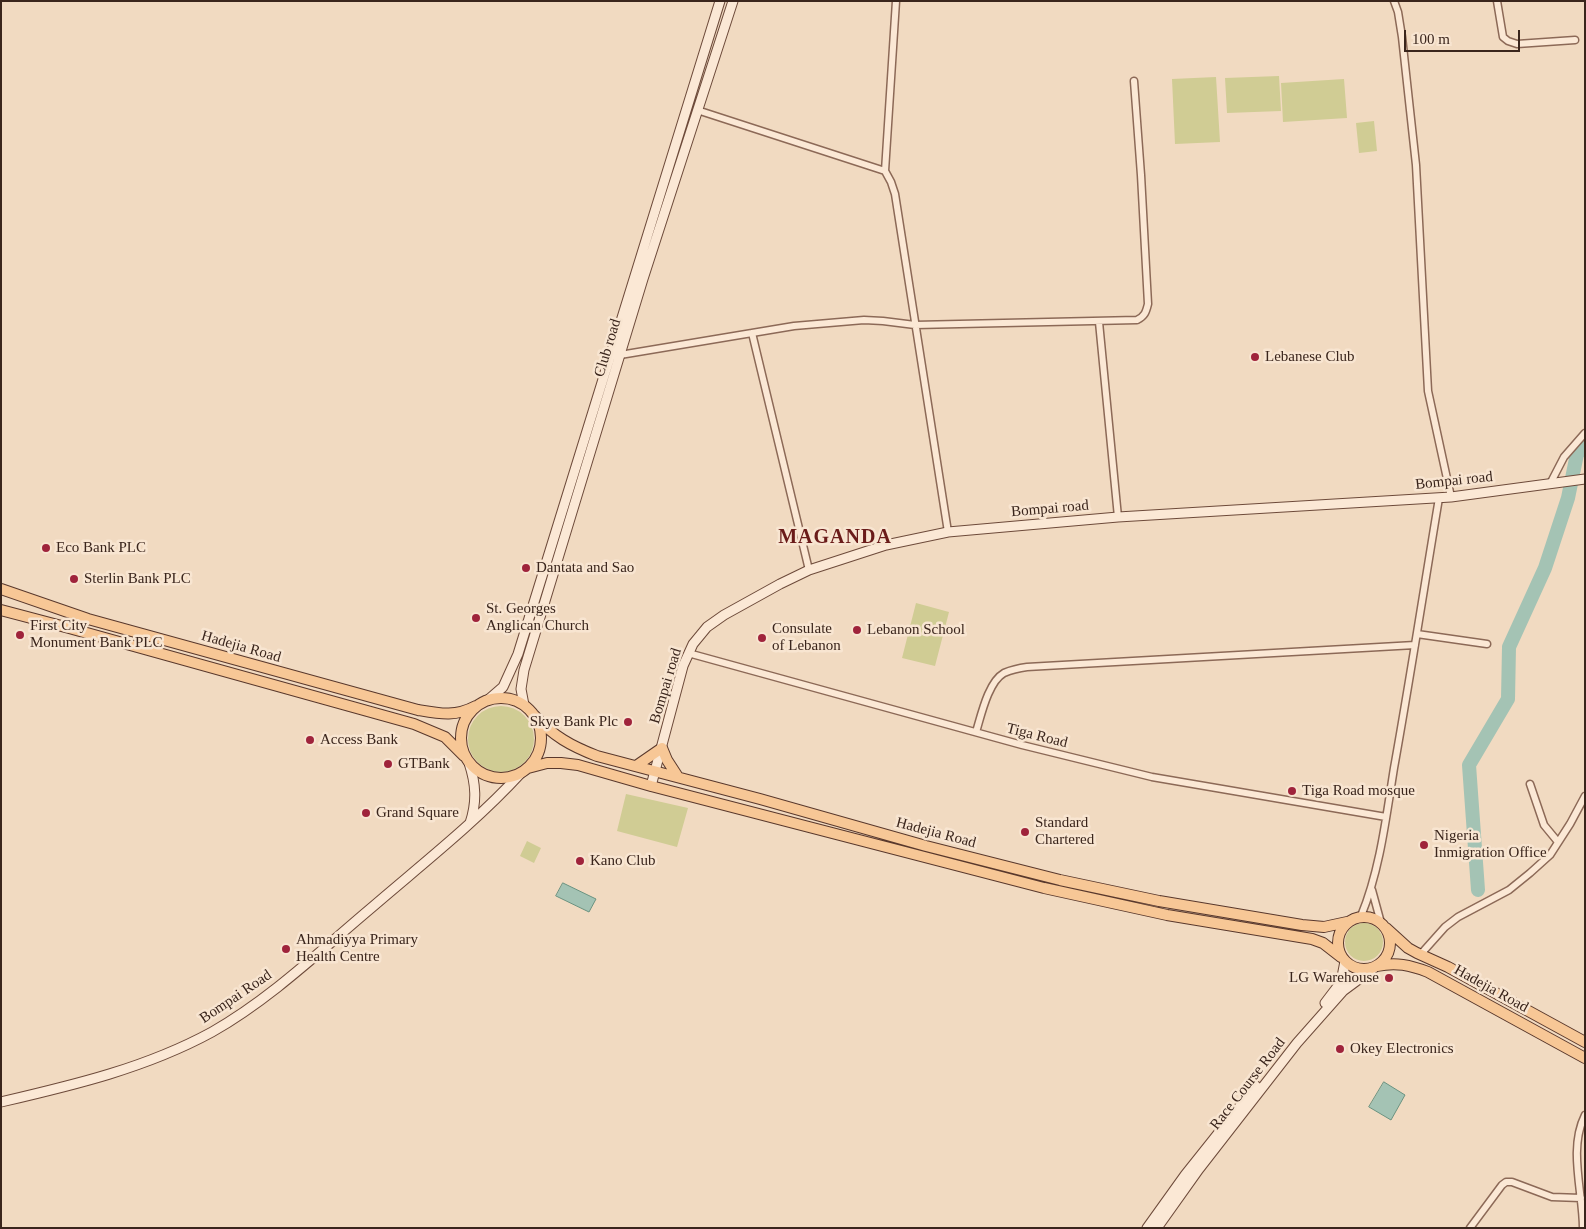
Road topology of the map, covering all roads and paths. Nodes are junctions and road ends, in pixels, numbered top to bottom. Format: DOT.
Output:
graph roads {
  1 [pos="720,1"];
  2 [pos="733,1"];
  3 [pos="896,1"];
  4 [pos="1394,1"];
  5 [pos="1496,1"];
  6 [pos="1575,40"];
  7 [pos="1134,81"];
  8 [pos="697,110"];
  9 [pos="683,119"];
  10 [pos="693,122"];
  11 [pos="885,171"];
  12 [pos="1099,322"];
  13 [pos="915,325"];
  14 [pos="752,333"];
  15 [pos="620,355"];
  16 [pos="1585,432"];
  17 [pos="1585,479"];
  18 [pos="1550,484"];
  19 [pos="1451,497"];
  20 [pos="1439,498"];
  21 [pos="1118,517"];
  22 [pos="948,532"];
  23 [pos="548,557"];
  24 [pos="558,560"];
  25 [pos="809,570"];
  26 [pos="1,589"];
  27 [pos="1,595"];
  28 [pos="1,604"];
  29 [pos="1,610"];
  30 [pos="34,610"];
  31 [pos="70,612"];
  32 [pos="69,628"];
  33 [pos="1417,634"];
  34 [pos="1487,644"];
  35 [pos="1415,646"];
  36 [pos="688,653"];
  37 [pos="488,700"];
  38 [pos="524,705"];
  39 [pos="476,706"];
  40 [pos="534,715"];
  41 [pos="976,732"];
  42 [pos="662,748"];
  43 [pos="466,760"];
  44 [pos="636,766"];
  45 [pos="525,771"];
  46 [pos="656,771"];
  47 [pos="678,777"];
  48 [pos="1530,784"];
  49 [pos="651,786"];
  50 [pos="1585,796"];
  51 [pos="1386,817"];
  52 [pos="470,824"];
  53 [pos="1558,842"];
  54 [pos="1371,889"];
  55 [pos="1361,916"];
  56 [pos="1347,922"];
  57 [pos="1384,925"];
  58 [pos="1420,954"];
  59 [pos="1343,959"];
  60 [pos="1375,967"];
  61 [pos="1585,1042"];
  62 [pos="1585,1058"];
  63 [pos="1,1102"];
  64 [pos="1585,1115"];
  65 [pos="1581,1198"];
  66 [pos="1148,1228"];
  67 [pos="1157,1228"];
  68 [pos="1470,1228"];
  69 [pos="1582,1228"];
  1 -- 9 [label="main road"];
  2 -- 8 [label="main road, Club road"];
  3 -- 11 [label="street"];
  4 -- 19 [label="street"];
  5 -- 6 [label="street"];
  7 -- 12 [label="street"];
  8 -- 10 [label="main road, Club road"];
  8 -- 11 [label="street"];
  9 -- 10 [label="main road"];
  9 -- 23 [label="main road"];
  10 -- 15 [label="main road, Club road"];
  11 -- 13 [label="street"];
  12 -- 13 [label="street"];
  12 -- 21 [label="street"];
  13 -- 14 [label="street"];
  13 -- 22 [label="street"];
  14 -- 15 [label="street"];
  14 -- 25 [label="street"];
  15 -- 24 [label="main road, Club road"];
  16 -- 18 [label="street"];
  17 -- 18 [label="main road, Bompai road"];
  18 -- 19 [label="main road, Bompai road"];
  19 -- 20 [label="main road, Bompai road"];
  20 -- 21 [label="main road, Bompai road"];
  20 -- 33 [label="street"];
  21 -- 22 [label="main road, Bompai road"];
  22 -- 25 [label="main road, Bompai road"];
  23 -- 24 [label="main road"];
  23 -- 37 [label="main road"];
  24 -- 38 [label="main road, Club road"];
  25 -- 36 [label="main road, Bompai road"];
  26 -- 31 [label="main road, Hadejia Road"];
  27 -- 30 [label="main road"];
  28 -- 30 [label="main road"];
  29 -- 32 [label="main road, Hadejia Road"];
  30 -- 31 [label="main road"];
  30 -- 32 [label="main road"];
  31 -- 39 [label="main road, Hadejia Road"];
  32 -- 43 [label="main road, Hadejia Road"];
  33 -- 34 [label="street"];
  33 -- 35 [label="street"];
  35 -- 41 [label="street"];
  35 -- 51 [label="street"];
  36 -- 41 [label="street, Tiga Road"];
  36 -- 42 [label="main road, Bompai road"];
  37 -- 38 [label="main road"];
  37 -- 39 [label="main road"];
  38 -- 40 [label="main road"];
  39 -- 43 [label="main road"];
  40 -- 44 [label="main road, Hadejia Road"];
  40 -- 45 [label="main road"];
  41 -- 51 [label="street, Tiga Road"];
  42 -- 44 [label="main road"];
  42 -- 46 [label="main road, Bompai road"];
  42 -- 47 [label="main road"];
  43 -- 45 [label="main road"];
  43 -- 52 [label="main road"];
  44 -- 46 [label="main road, Hadejia Road"];
  45 -- 49 [label="main road, Hadejia Road"];
  45 -- 52 [label="main road, Bompai Road"];
  46 -- 47 [label="main road, Hadejia Road"];
  46 -- 49 [label="main road, Bompai road"];
  47 -- 56 [label="main road, Hadejia Road"];
  48 -- 53 [label="street"];
  49 -- 59 [label="main road, Hadejia Road"];
  50 -- 53 [label="street"];
  51 -- 54 [label="street"];
  52 -- 63 [label="main road, Bompai Road"];
  53 -- 58 [label="street"];
  54 -- 55 [label="street"];
  54 -- 57 [label="street"];
  55 -- 56 [label="main road"];
  55 -- 57 [label="main road"];
  56 -- 59 [label="main road"];
  57 -- 58 [label="main road, Hadejia Road"];
  57 -- 60 [label="main road"];
  58 -- 61 [label="main road, Hadejia Road"];
  59 -- 60 [label="main road"];
  59 -- 66 [label="main road, Race Course Road"];
  60 -- 62 [label="main road, Hadejia Road"];
  60 -- 67 [label="main road, Race Course Road"];
  64 -- 65 [label="street"];
  65 -- 68 [label="street"];
  65 -- 69 [label="street"];
}
